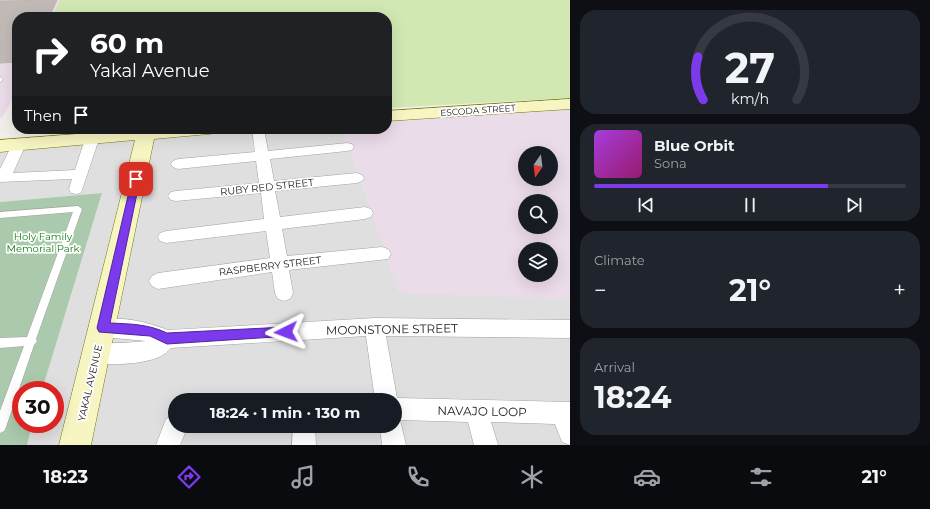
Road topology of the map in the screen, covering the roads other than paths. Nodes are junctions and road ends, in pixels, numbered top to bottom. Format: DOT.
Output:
graph roads {
  1 [pos="570,104"];
  2 [pos="392,116"];
  3 [pos="146,134"];
  4 [pos="259,134"];
  5 [pos="92,138"];
  6 [pos="18,144"];
  7 [pos="0,146"];
  8 [pos="347,147"];
  9 [pos="262,155"];
  10 [pos="178,164"];
  11 [pos="81,174"];
  12 [pos="357,178"];
  13 [pos="267,187"];
  14 [pos="76,190"];
  15 [pos="176,196"];
  16 [pos="365,213"];
  17 [pos="0,215"];
  18 [pos="273,223"];
  19 [pos="166,237"];
  20 [pos="382,254"];
  21 [pos="279,264"];
  22 [pos="158,281"];
  23 [pos="284,293"];
  24 [pos="375,327"];
  25 [pos="570,329"];
  26 [pos="32,341"];
  27 [pos="100,341"];
  28 [pos="0,343"];
  29 [pos="385,393"];
  30 [pos="402,410"];
  31 [pos="477,412"];
  32 [pos="566,413"];
  33 [pos="0,427"];
  34 [pos="304,433"];
  35 [pos="392,433"];
  36 [pos="570,434"];
  37 [pos="75,445"];
  38 [pos="304,445"];
  39 [pos="394,445"];
  40 [pos="486,445"];
  1 -- 2 [label="street, ESCODA STREET"];
  3 -- 5 [label="street"];
  3 -- 27 [label="street, YAKAL AVENUE"];
  4 -- 9 [label="street"];
  5 -- 6 [label="street"];
  5 -- 11 [label="street"];
  6 -- 7 [label="street"];
  6 -- 11 [label="street"];
  8 -- 9 [label="street"];
  9 -- 10 [label="street"];
  9 -- 13 [label="street"];
  11 -- 14 [label="street"];
  12 -- 13 [label="street, RUBY RED STREET"];
  13 -- 15 [label="street, RUBY RED STREET"];
  13 -- 18 [label="street"];
  16 -- 18 [label="street"];
  17 -- 26 [label="lane"];
  18 -- 19 [label="street"];
  18 -- 21 [label="street"];
  20 -- 21 [label="street, RASPBERRY STREET"];
  21 -- 22 [label="street, RASPBERRY STREET"];
  21 -- 23 [label="street"];
  24 -- 25 [label="street, MOONSTONE STREET"];
  24 -- 27 [label="street, MOONSTONE STREET"];
  24 -- 29 [label="street"];
  26 -- 28 [label="lane"];
  26 -- 33 [label="lane"];
  27 -- 37 [label="street, YAKAL AVENUE"];
  30 -- 31 [label="street, NAVAJO LOOP"];
  31 -- 32 [label="street, NAVAJO LOOP"];
  31 -- 40 [label="street"];
  32 -- 36 [label="street"];
  34 -- 38 [label="street"];
  35 -- 39 [label="street"];
}
